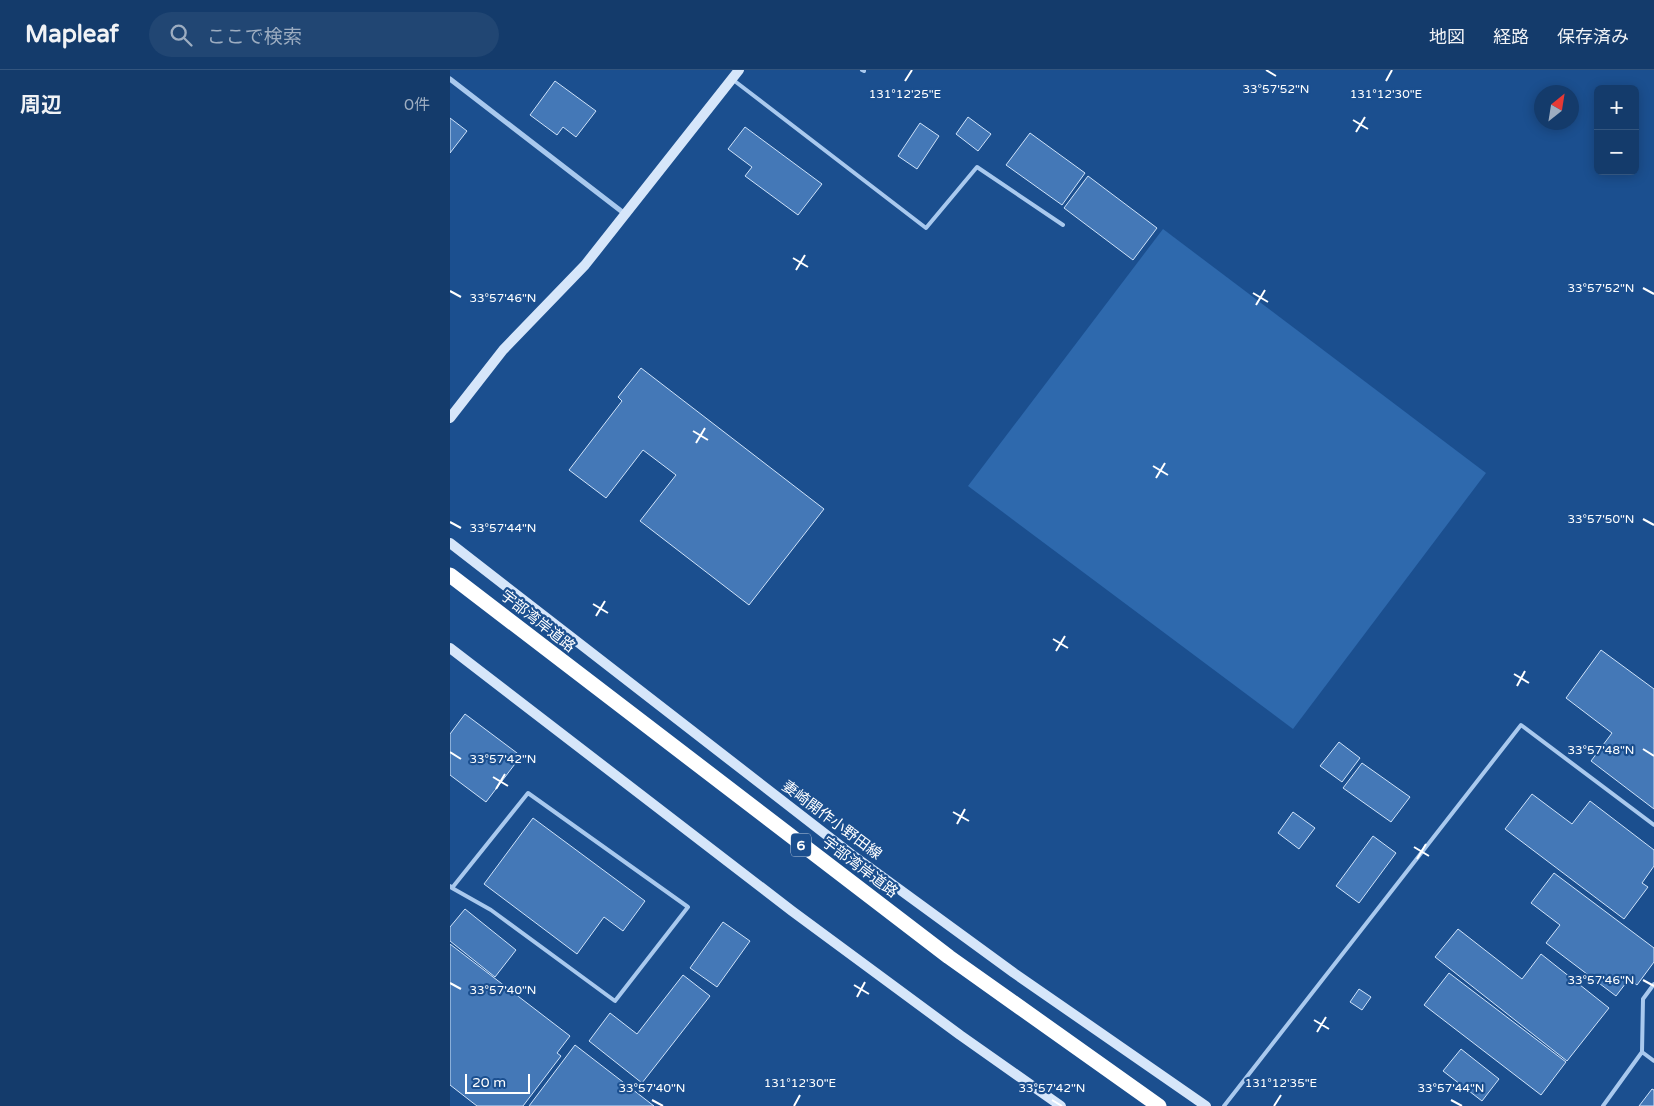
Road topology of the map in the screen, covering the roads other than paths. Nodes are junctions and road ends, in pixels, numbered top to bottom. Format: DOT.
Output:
graph roads {
  1 [pos="739,70"];
  2 [pos="450,79"];
  3 [pos="732,79"];
  4 [pos="626,215"];
  5 [pos="1062,225"];
  6 [pos="450,418"];
  7 [pos="450,543"];
  8 [pos="450,575"];
  9 [pos="450,648"];
  10 [pos="1654,824"];
  11 [pos="451,887"];
  12 [pos="1654,984"];
  13 [pos="1642,1052"];
  14 [pos="1654,1061"];
  15 [pos="1061,1106"];
  16 [pos="1159,1106"];
  17 [pos="1206,1106"];
  18 [pos="1224,1106"];
  19 [pos="1602,1106"];
  1 -- 3 [label="main road"];
  2 -- 4 [label="street"];
  3 -- 4 [label="main road"];
  3 -- 5 [label="lane"];
  4 -- 6 [label="main road"];
  7 -- 17 [label="main road, 妻崎開作小野田線"];
  8 -- 16 [label="highway, 宇部湾岸道路 / 6"];
  9 -- 15 [label="main road"];
  10 -- 18 [label="lane"];
  11 -- 11 [label="lane"];
  12 -- 13 [label="lane"];
  13 -- 14 [label="lane"];
  13 -- 19 [label="lane"];
}
